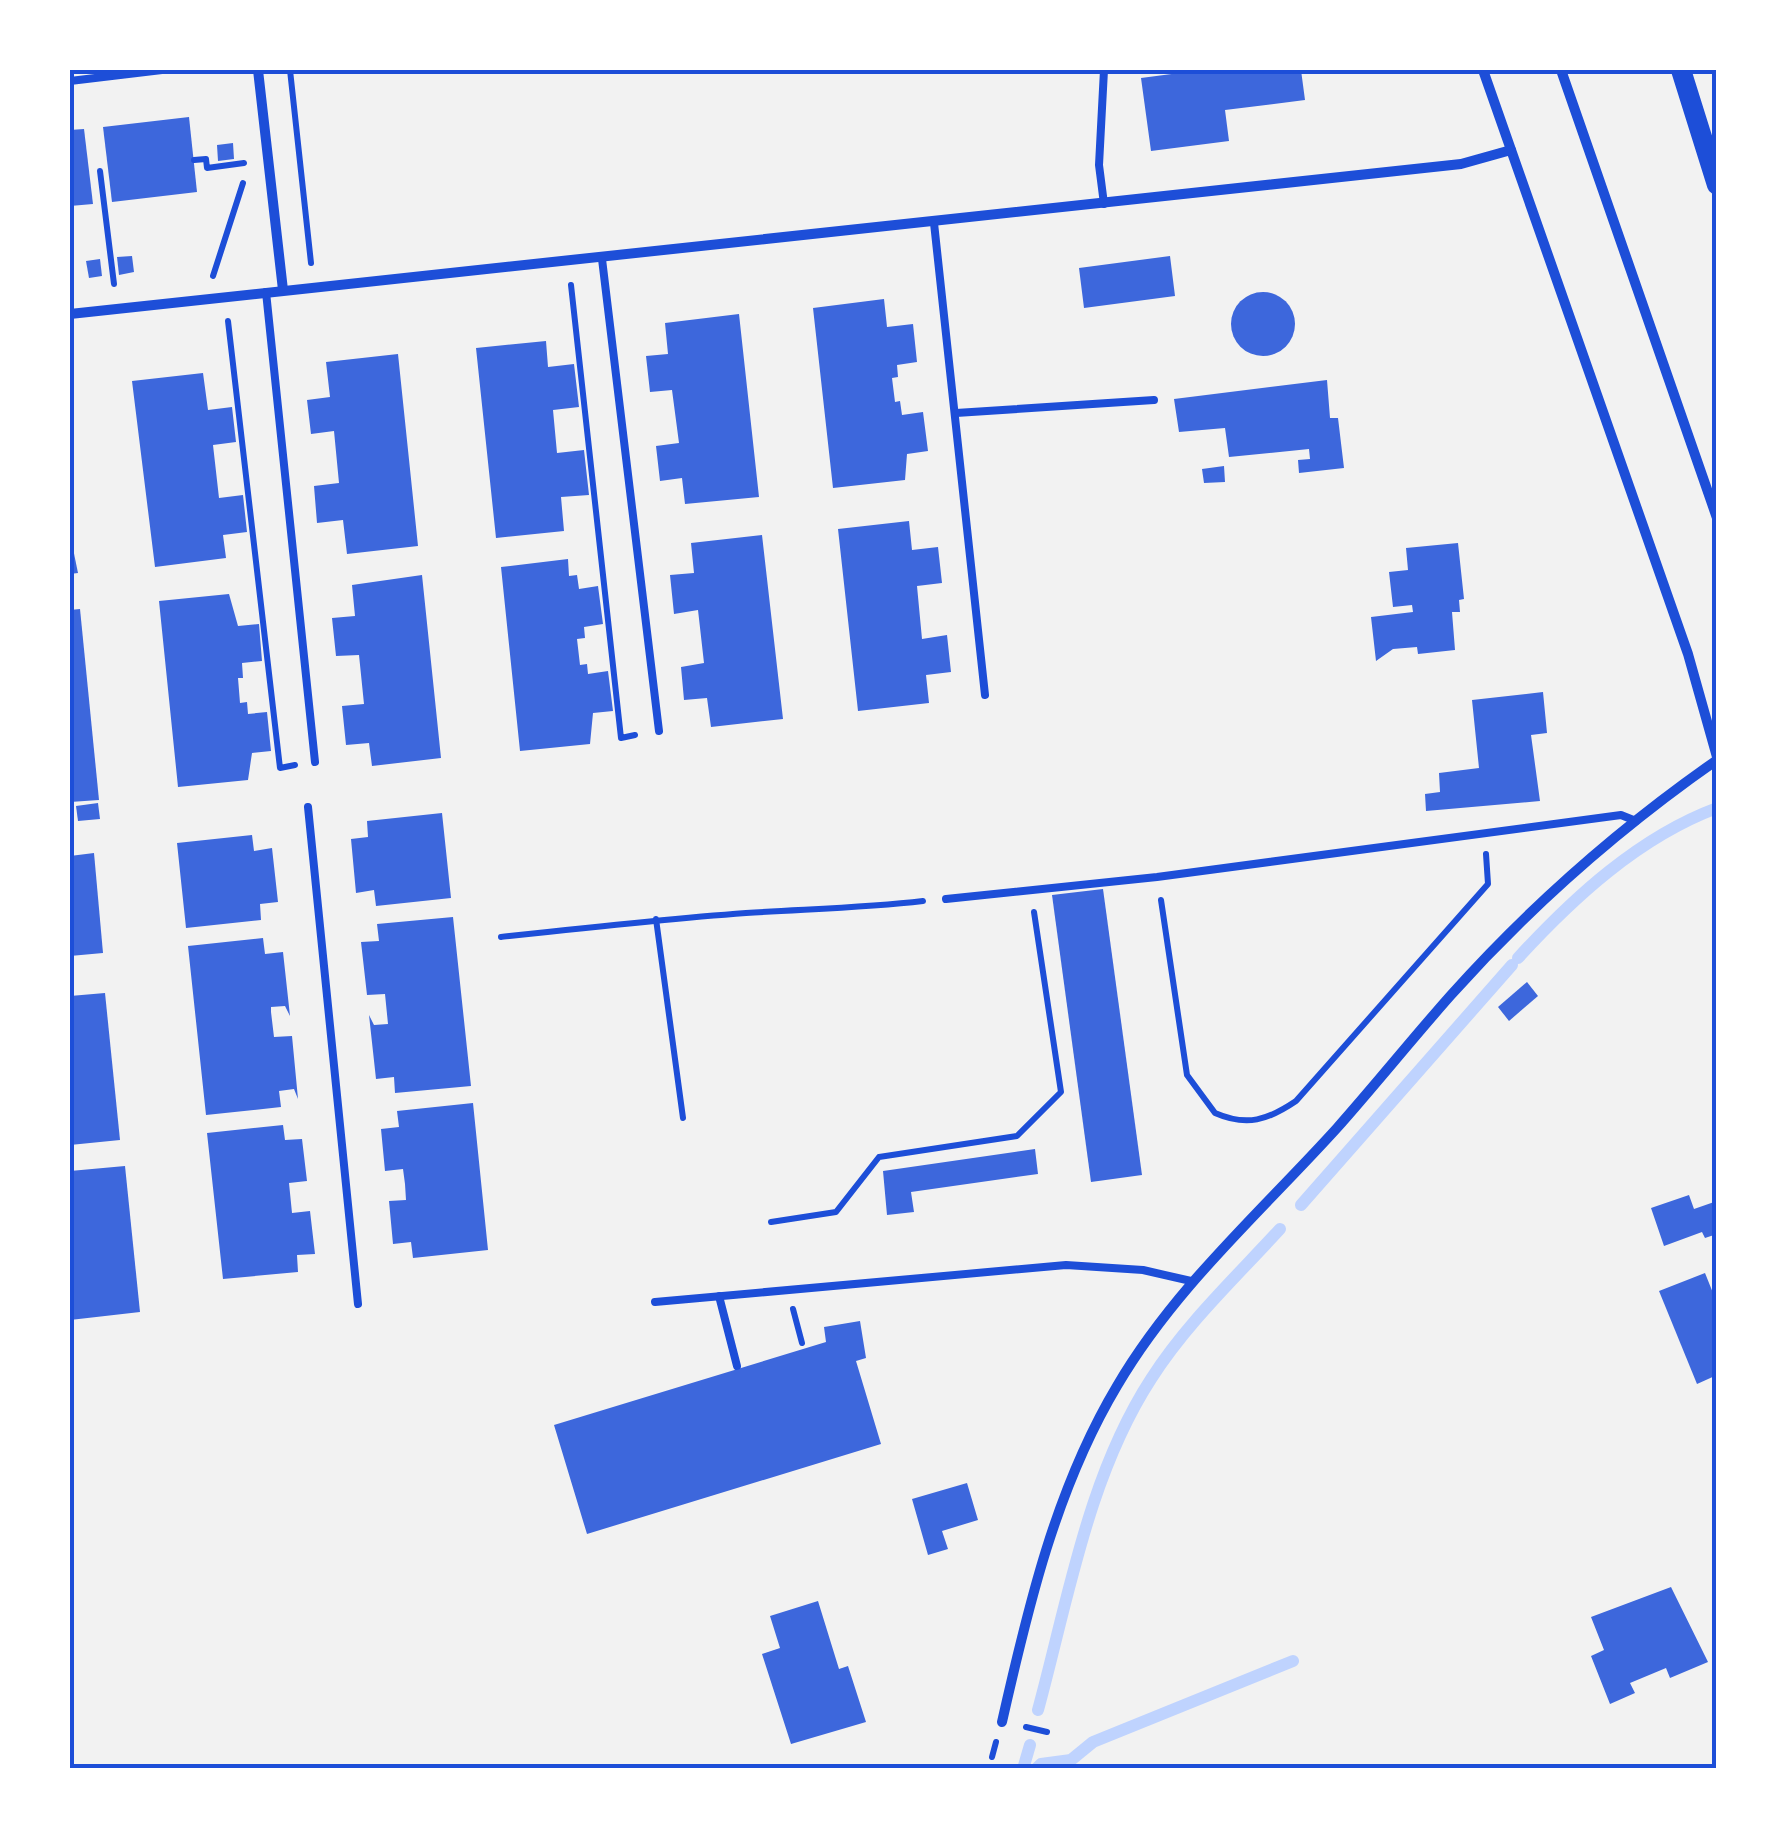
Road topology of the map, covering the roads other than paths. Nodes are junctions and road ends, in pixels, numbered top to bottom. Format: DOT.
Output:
graph roads {
  1 [pos="162,70"];
  2 [pos="258,70"];
  3 [pos="1104,70"];
  4 [pos="1483,70"];
  5 [pos="1561,70"];
  6 [pos="1681,70"];
  7 [pos="70,81"];
  8 [pos="1511,150"];
  9 [pos="1717,185"];
  10 [pos="1104,204"];
  11 [pos="934,223"];
  12 [pos="602,259"];
  13 [pos="283,290"];
  14 [pos="266,292"];
  15 [pos="70,314"];
  16 [pos="1154,400"];
  17 [pos="956,413"];
  18 [pos="1717,518"];
  19 [pos="985,695"];
  20 [pos="659,731"];
  21 [pos="1717,758"];
  22 [pos="314,762"];
  23 [pos="308,807"];
  24 [pos="1636,821"];
  25 [pos="946,898"];
  26 [pos="1192,1280"];
  27 [pos="719,1296"];
  28 [pos="655,1302"];
  29 [pos="358,1304"];
  30 [pos="737,1366"];
  31 [pos="1002,1722"];
  1 -- 7 [label="lane"];
  2 -- 13 [label="street"];
  3 -- 10 [label="lane"];
  4 -- 8 [label="street"];
  5 -- 18 [label="street"];
  6 -- 9 [label="main road"];
  8 -- 10 [label="street"];
  8 -- 21 [label="street"];
  10 -- 11 [label="street"];
  11 -- 12 [label="street"];
  11 -- 17 [label="lane"];
  12 -- 13 [label="street"];
  12 -- 20 [label="lane"];
  13 -- 14 [label="street"];
  14 -- 15 [label="street"];
  14 -- 22 [label="lane"];
  16 -- 17 [label="lane"];
  17 -- 19 [label="lane"];
  21 -- 24 [label="street"];
  23 -- 29 [label="lane"];
  24 -- 25 [label="lane"];
  24 -- 26 [label="street"];
  26 -- 27 [label="lane"];
  26 -- 31 [label="street"];
  27 -- 28 [label="lane"];
  27 -- 30 [label="lane"];
}
